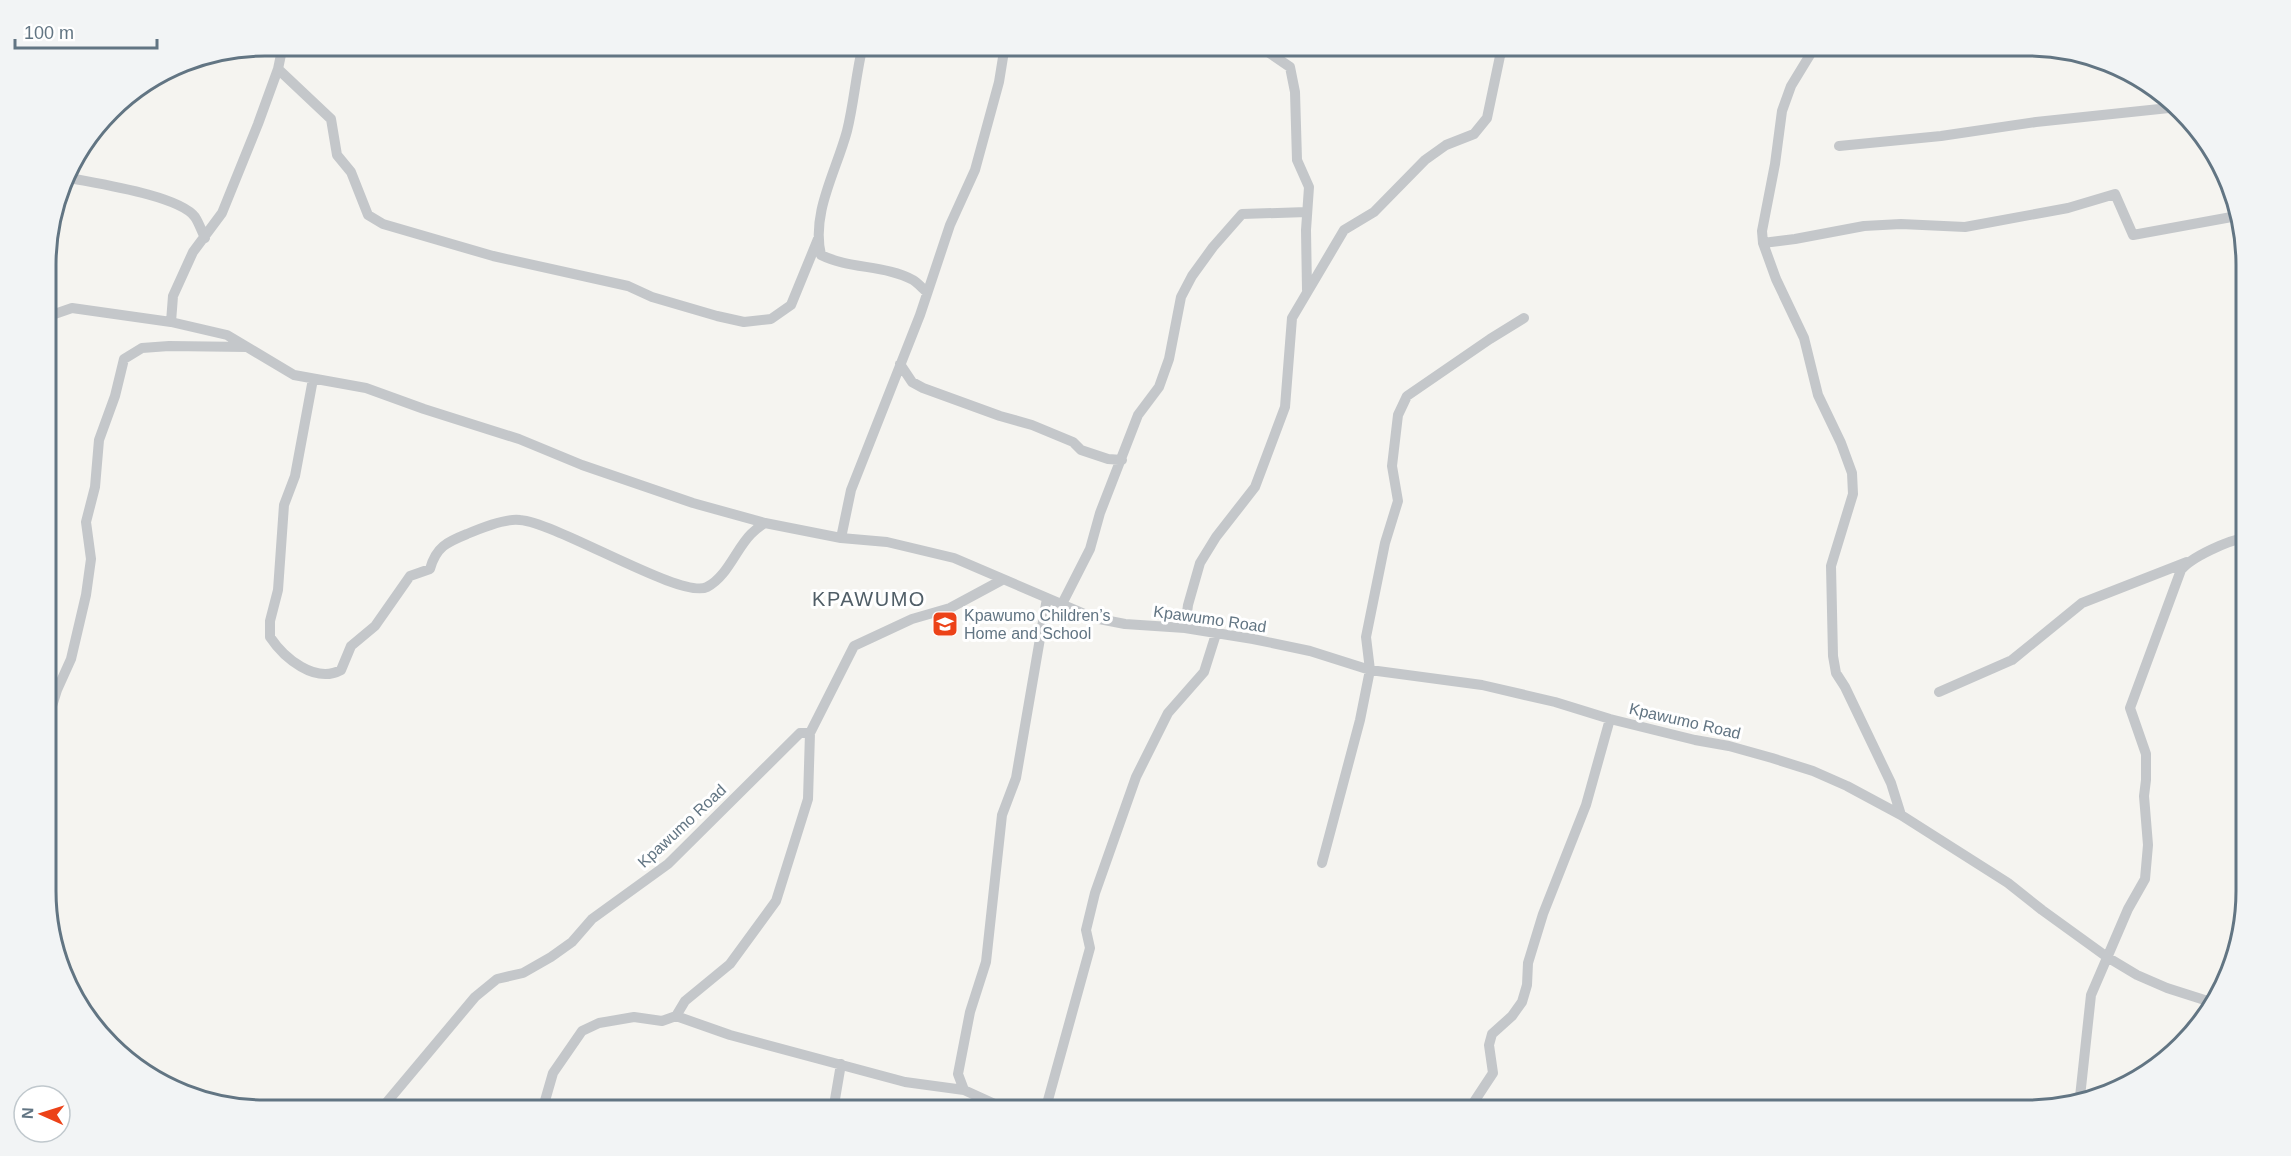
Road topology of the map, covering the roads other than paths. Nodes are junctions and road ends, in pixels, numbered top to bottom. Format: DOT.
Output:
graph roads {
  1 [pos="281,56"];
  2 [pos="860,56"];
  3 [pos="1003,56"];
  4 [pos="1274,56"];
  5 [pos="1500,56"];
  6 [pos="1809,56"];
  7 [pos="278,69"];
  8 [pos="2165,108"];
  9 [pos="1839,146"];
  10 [pos="74,179"];
  11 [pos="1307,212"];
  12 [pos="2229,217"];
  13 [pos="205,238"];
  14 [pos="818,239"];
  15 [pos="1763,243"];
  16 [pos="1307,291"];
  17 [pos="927,292"];
  18 [pos="56,314"];
  19 [pos="1524,318"];
  20 [pos="171,322"];
  21 [pos="247,347"];
  22 [pos="900,364"];
  23 [pos="313,379"];
  24 [pos="1122,460"];
  25 [pos="765,523"];
  26 [pos="841,537"];
  27 [pos="2236,539"];
  28 [pos="2187,562"];
  29 [pos="1002,580"];
  30 [pos="1047,598"];
  31 [pos="1062,604"];
  32 [pos="1185,628"];
  33 [pos="1216,634"];
  34 [pos="1370,670"];
  35 [pos="1939,692"];
  36 [pos="56,693"];
  37 [pos="1610,719"];
  38 [pos="810,733"];
  39 [pos="1901,815"];
  40 [pos="1322,863"];
  41 [pos="2107,957"];
  42 [pos="2205,1000"];
  43 [pos="676,1016"];
  44 [pos="841,1064"];
  45 [pos="964,1090"];
  46 [pos="2080,1093"];
  47 [pos="389,1100"];
  48 [pos="545,1100"];
  49 [pos="835,1100"];
  50 [pos="986,1100"];
  51 [pos="1048,1100"];
  52 [pos="1475,1100"];
  1 -- 7 [label="street"];
  2 -- 14 [label="street"];
  3 -- 17 [label="street"];
  4 -- 11 [label="street"];
  5 -- 16 [label="street"];
  6 -- 15 [label="street"];
  7 -- 13 [label="street"];
  7 -- 14 [label="street"];
  8 -- 9 [label="street"];
  10 -- 13 [label="street"];
  11 -- 16 [label="street"];
  11 -- 24 [label="street"];
  12 -- 15 [label="street"];
  13 -- 20 [label="street"];
  14 -- 17 [label="street"];
  15 -- 39 [label="street"];
  16 -- 32 [label="street"];
  17 -- 22 [label="street"];
  18 -- 20 [label="street, Kpawumo Road"];
  19 -- 34 [label="street"];
  20 -- 21 [label="street, Kpawumo Road"];
  21 -- 23 [label="street, Kpawumo Road"];
  21 -- 36 [label="street"];
  22 -- 24 [label="street"];
  22 -- 26 [label="street"];
  23 -- 25 [label="street, Kpawumo Road"];
  23 -- 25 [label="street"];
  24 -- 31 [label="street"];
  25 -- 26 [label="street, Kpawumo Road"];
  26 -- 29 [label="street, Kpawumo Road"];
  27 -- 28 [label="street"];
  28 -- 35 [label="street"];
  28 -- 41 [label="street"];
  29 -- 30 [label="street, Kpawumo Road"];
  29 -- 38 [label="street"];
  30 -- 31 [label="street, Kpawumo Road"];
  30 -- 45 [label="street"];
  31 -- 32 [label="street, Kpawumo Road"];
  32 -- 33 [label="street, Kpawumo Road"];
  33 -- 34 [label="street, Kpawumo Road"];
  33 -- 51 [label="street"];
  34 -- 37 [label="street, Kpawumo Road"];
  34 -- 40 [label="street"];
  37 -- 39 [label="street, Kpawumo Road"];
  37 -- 52 [label="street"];
  38 -- 43 [label="street"];
  38 -- 47 [label="street, Kpawumo Road"];
  39 -- 41 [label="street, Kpawumo Road"];
  41 -- 42 [label="street, Kpawumo Road"];
  41 -- 46 [label="street"];
  43 -- 44 [label="street"];
  43 -- 48 [label="street"];
  44 -- 45 [label="street"];
  44 -- 49 [label="street"];
  45 -- 50 [label="street"];
}
